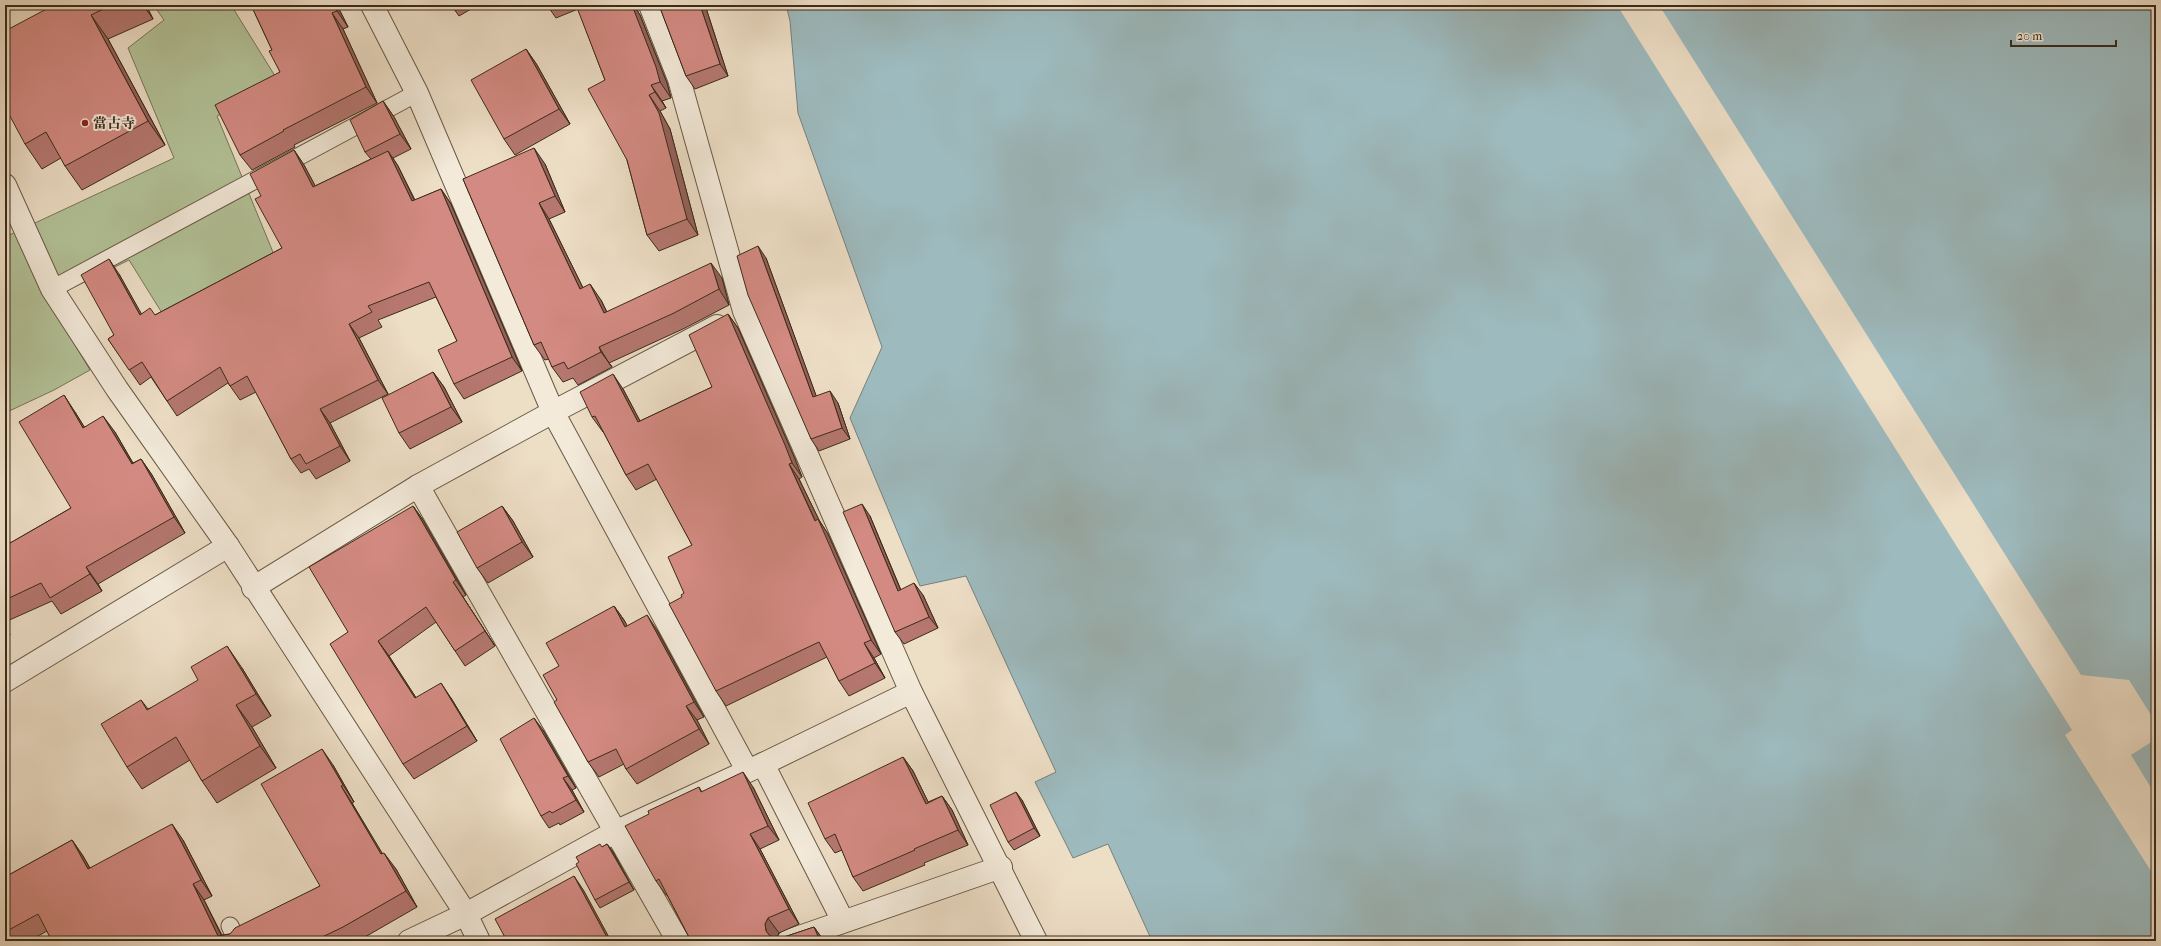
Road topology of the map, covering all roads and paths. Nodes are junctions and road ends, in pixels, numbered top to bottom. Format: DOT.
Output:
graph roads {
  1 [pos="372,5"];
  2 [pos="650,5"];
  3 [pos="417,93"];
  4 [pos="5,185"];
  5 [pos="52,289"];
  6 [pos="744,311"];
  7 [pos="553,412"];
  8 [pos="418,486"];
  9 [pos="228,546"];
  10 [pos="253,588"];
  11 [pos="5,681"];
  12 [pos="911,692"];
  13 [pos="755,767"];
  14 [pos="615,832"];
  15 [pos="1001,867"];
  16 [pos="466,914"];
  17 [pos="843,921"];
  18 [pos="230,926"];
  19 [pos="237,941"];
  20 [pos="409,941"];
  21 [pos="479,941"];
  22 [pos="678,941"];
  23 [pos="788,941"];
  24 [pos="1036,941"];
  1 -- 3 [label="street"];
  2 -- 6 [label="street"];
  3 -- 5 [label="lane"];
  3 -- 7 [label="street"];
  4 -- 5 [label="street"];
  5 -- 9 [label="street"];
  6 -- 7 [label="street"];
  6 -- 12 [label="street"];
  7 -- 8 [label="street"];
  7 -- 13 [label="street"];
  8 -- 10 [label="street"];
  8 -- 14 [label="street"];
  9 -- 10 [label="street"];
  9 -- 11 [label="street"];
  10 -- 16 [label="street"];
  12 -- 13 [label="street"];
  12 -- 15 [label="street"];
  13 -- 14 [label="street"];
  13 -- 17 [label="street"];
  14 -- 16 [label="street"];
  14 -- 22 [label="street"];
  15 -- 17 [label="street"];
  15 -- 24 [label="street"];
  16 -- 20 [label="street"];
  16 -- 21 [label="street"];
  17 -- 23 [label="street"];
  18 -- 19 [label="lane"];
}
